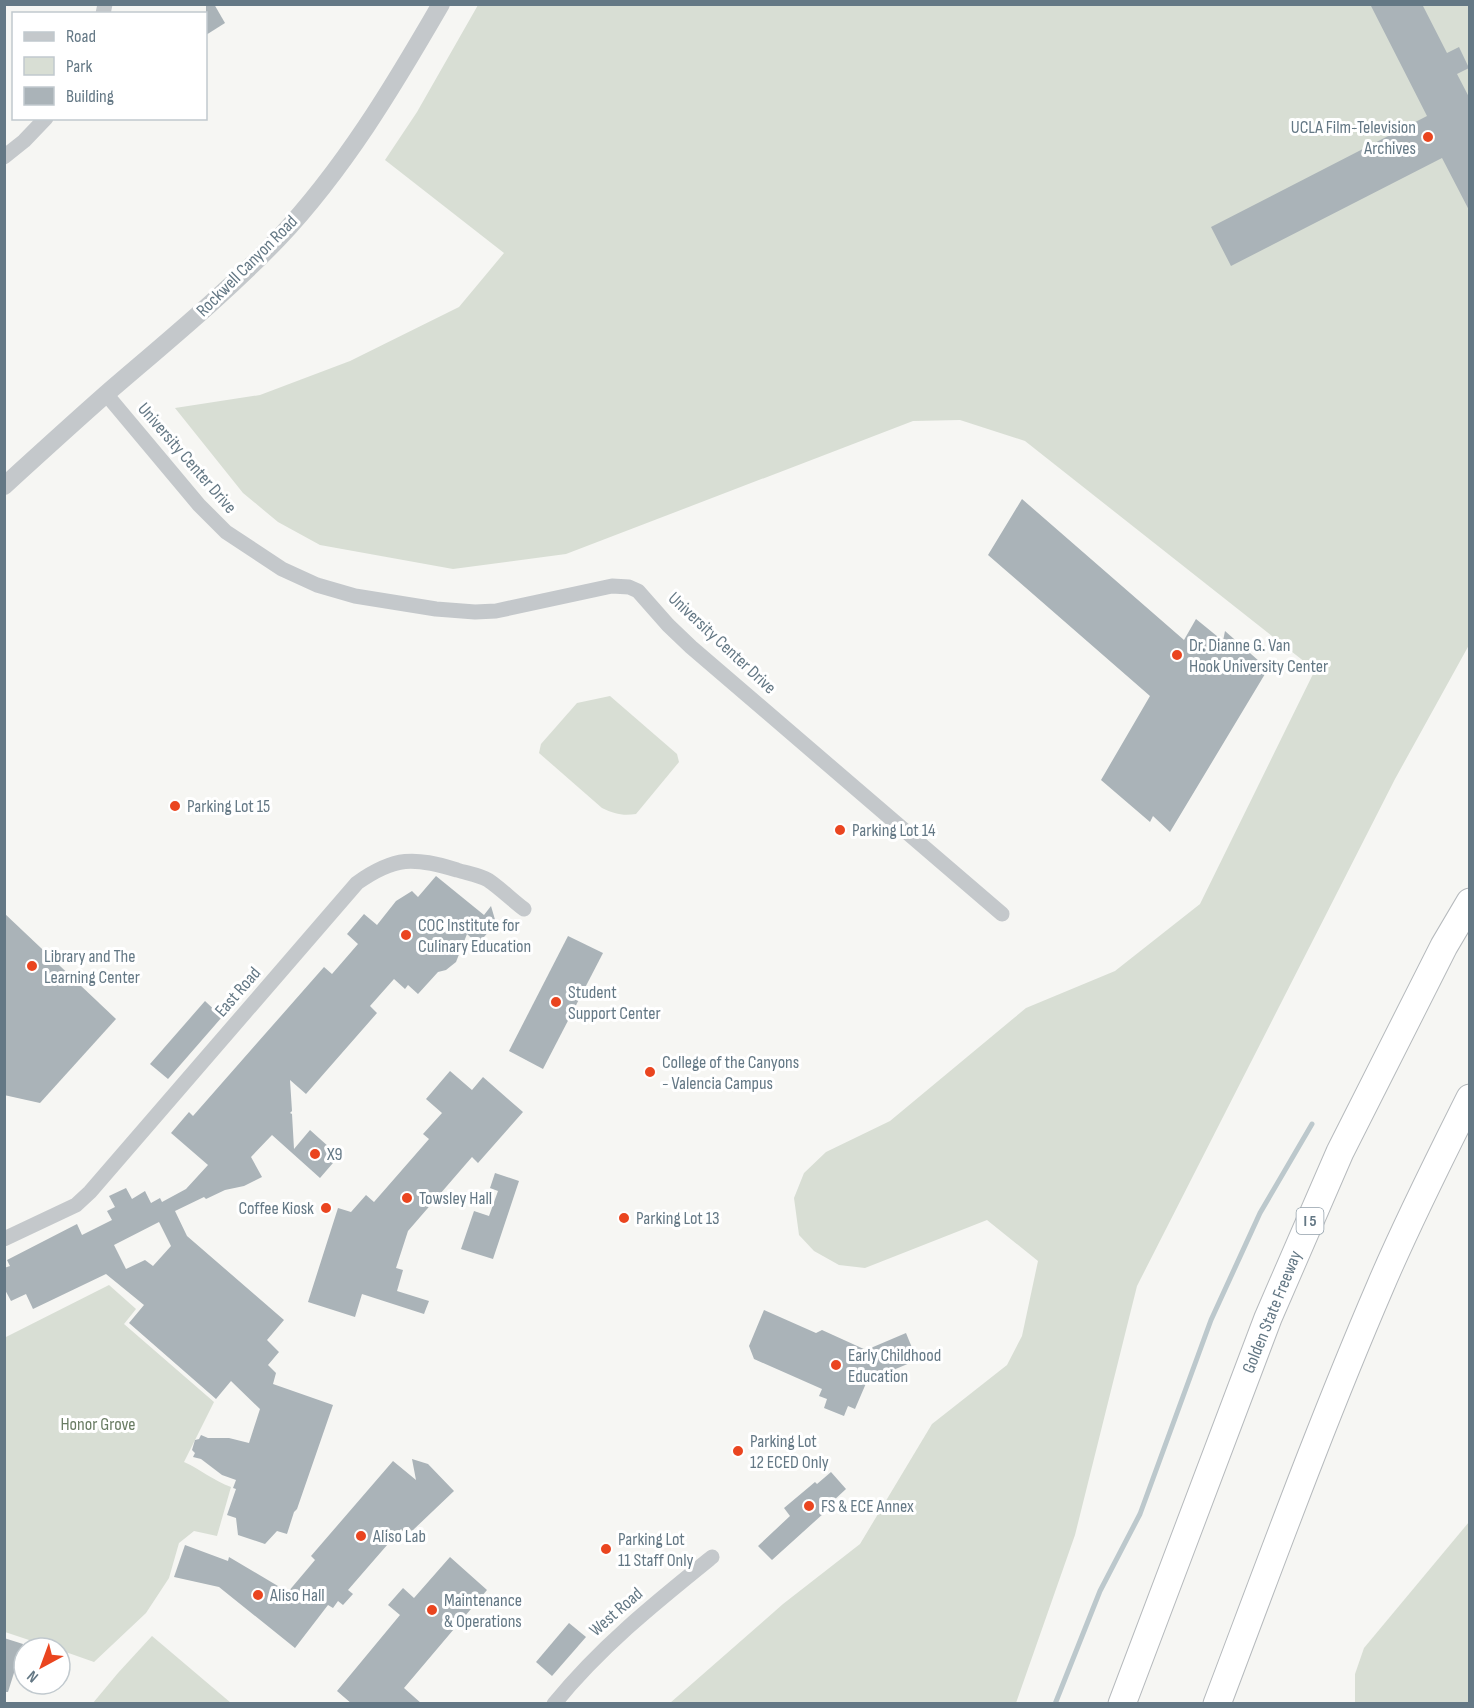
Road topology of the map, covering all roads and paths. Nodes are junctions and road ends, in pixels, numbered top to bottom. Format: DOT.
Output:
graph roads {
  1 [pos="441,4"];
  2 [pos="44,120"];
  3 [pos="4,157"];
  4 [pos="106,394"];
  5 [pos="4,486"];
  6 [pos="1470,902"];
  7 [pos="524,909"];
  8 [pos="1002,914"];
  9 [pos="1470,1098"];
  10 [pos="4,1239"];
  11 [pos="712,1557"];
  12 [pos="554,1704"];
  13 [pos="1122,1704"];
  14 [pos="1217,1704"];
  1 -- 4 [label="street, Rockwell Canyon Road"];
  2 -- 3 [label="street"];
  4 -- 5 [label="street, Rockwell Canyon Road"];
  4 -- 8 [label="street, University Center Drive"];
  6 -- 13 [label="highway, Golden State Freeway / I 5"];
  7 -- 10 [label="street, East Road"];
  9 -- 14 [label="highway"];
  11 -- 12 [label="street, West Road"];
}
